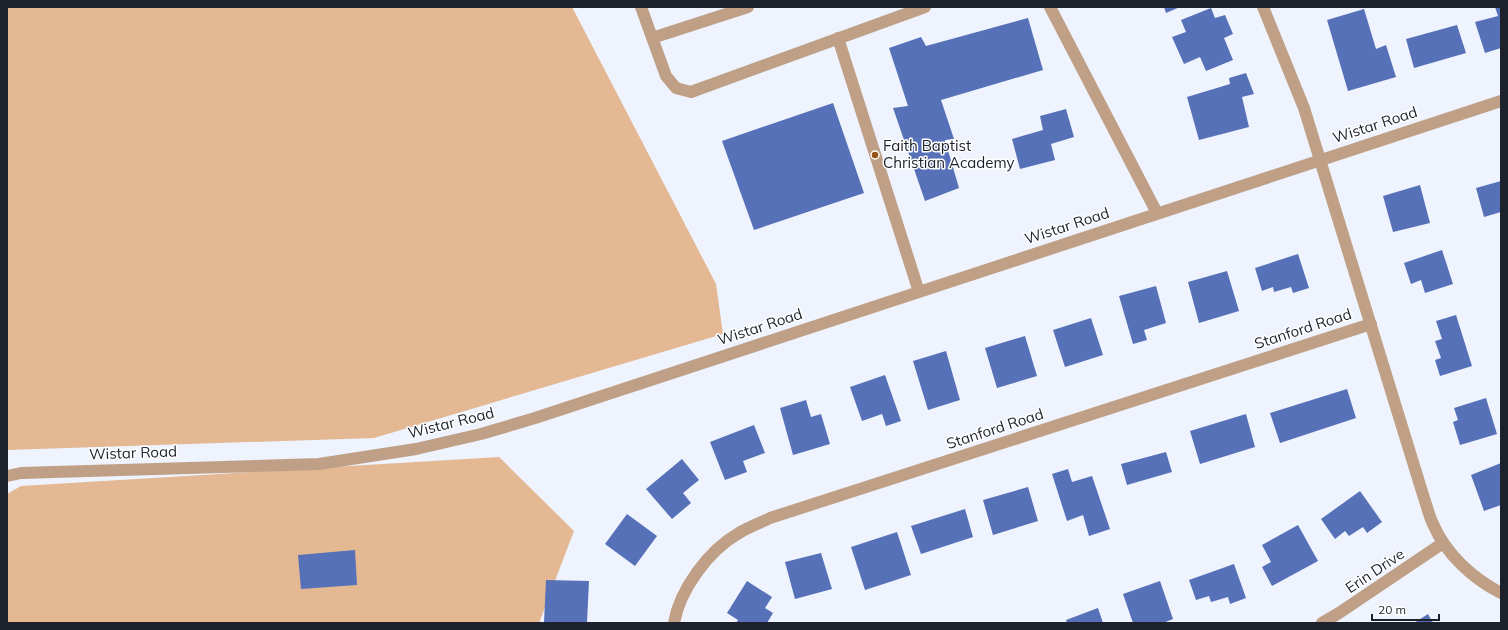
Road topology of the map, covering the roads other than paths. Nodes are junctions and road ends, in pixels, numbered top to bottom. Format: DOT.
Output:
graph roads {
  1 [pos="641,7"];
  2 [pos="748,7"];
  3 [pos="925,7"];
  4 [pos="1050,7"];
  5 [pos="1263,7"];
  6 [pos="652,38"];
  7 [pos="838,38"];
  8 [pos="1501,101"];
  9 [pos="1320,160"];
  10 [pos="1157,213"];
  11 [pos="919,292"];
  12 [pos="1370,324"];
  13 [pos="7,476"];
  14 [pos="1443,543"];
  15 [pos="1501,593"];
  16 [pos="674,623"];
  17 [pos="1322,623"];
  1 -- 6 [label="street"];
  2 -- 6 [label="street"];
  3 -- 7 [label="street"];
  4 -- 10 [label="street"];
  5 -- 9 [label="street, Stanford Road"];
  6 -- 7 [label="street"];
  7 -- 11 [label="street"];
  8 -- 9 [label="street, Wistar Road"];
  9 -- 10 [label="street, Wistar Road"];
  9 -- 12 [label="street, Stanford Road"];
  10 -- 11 [label="street, Wistar Road"];
  11 -- 13 [label="street, Wistar Road"];
  12 -- 14 [label="street, Stanford Road"];
  12 -- 16 [label="street, Stanford Road"];
  14 -- 15 [label="street, Stanford Road"];
  14 -- 17 [label="street, Erin Drive"];
}
